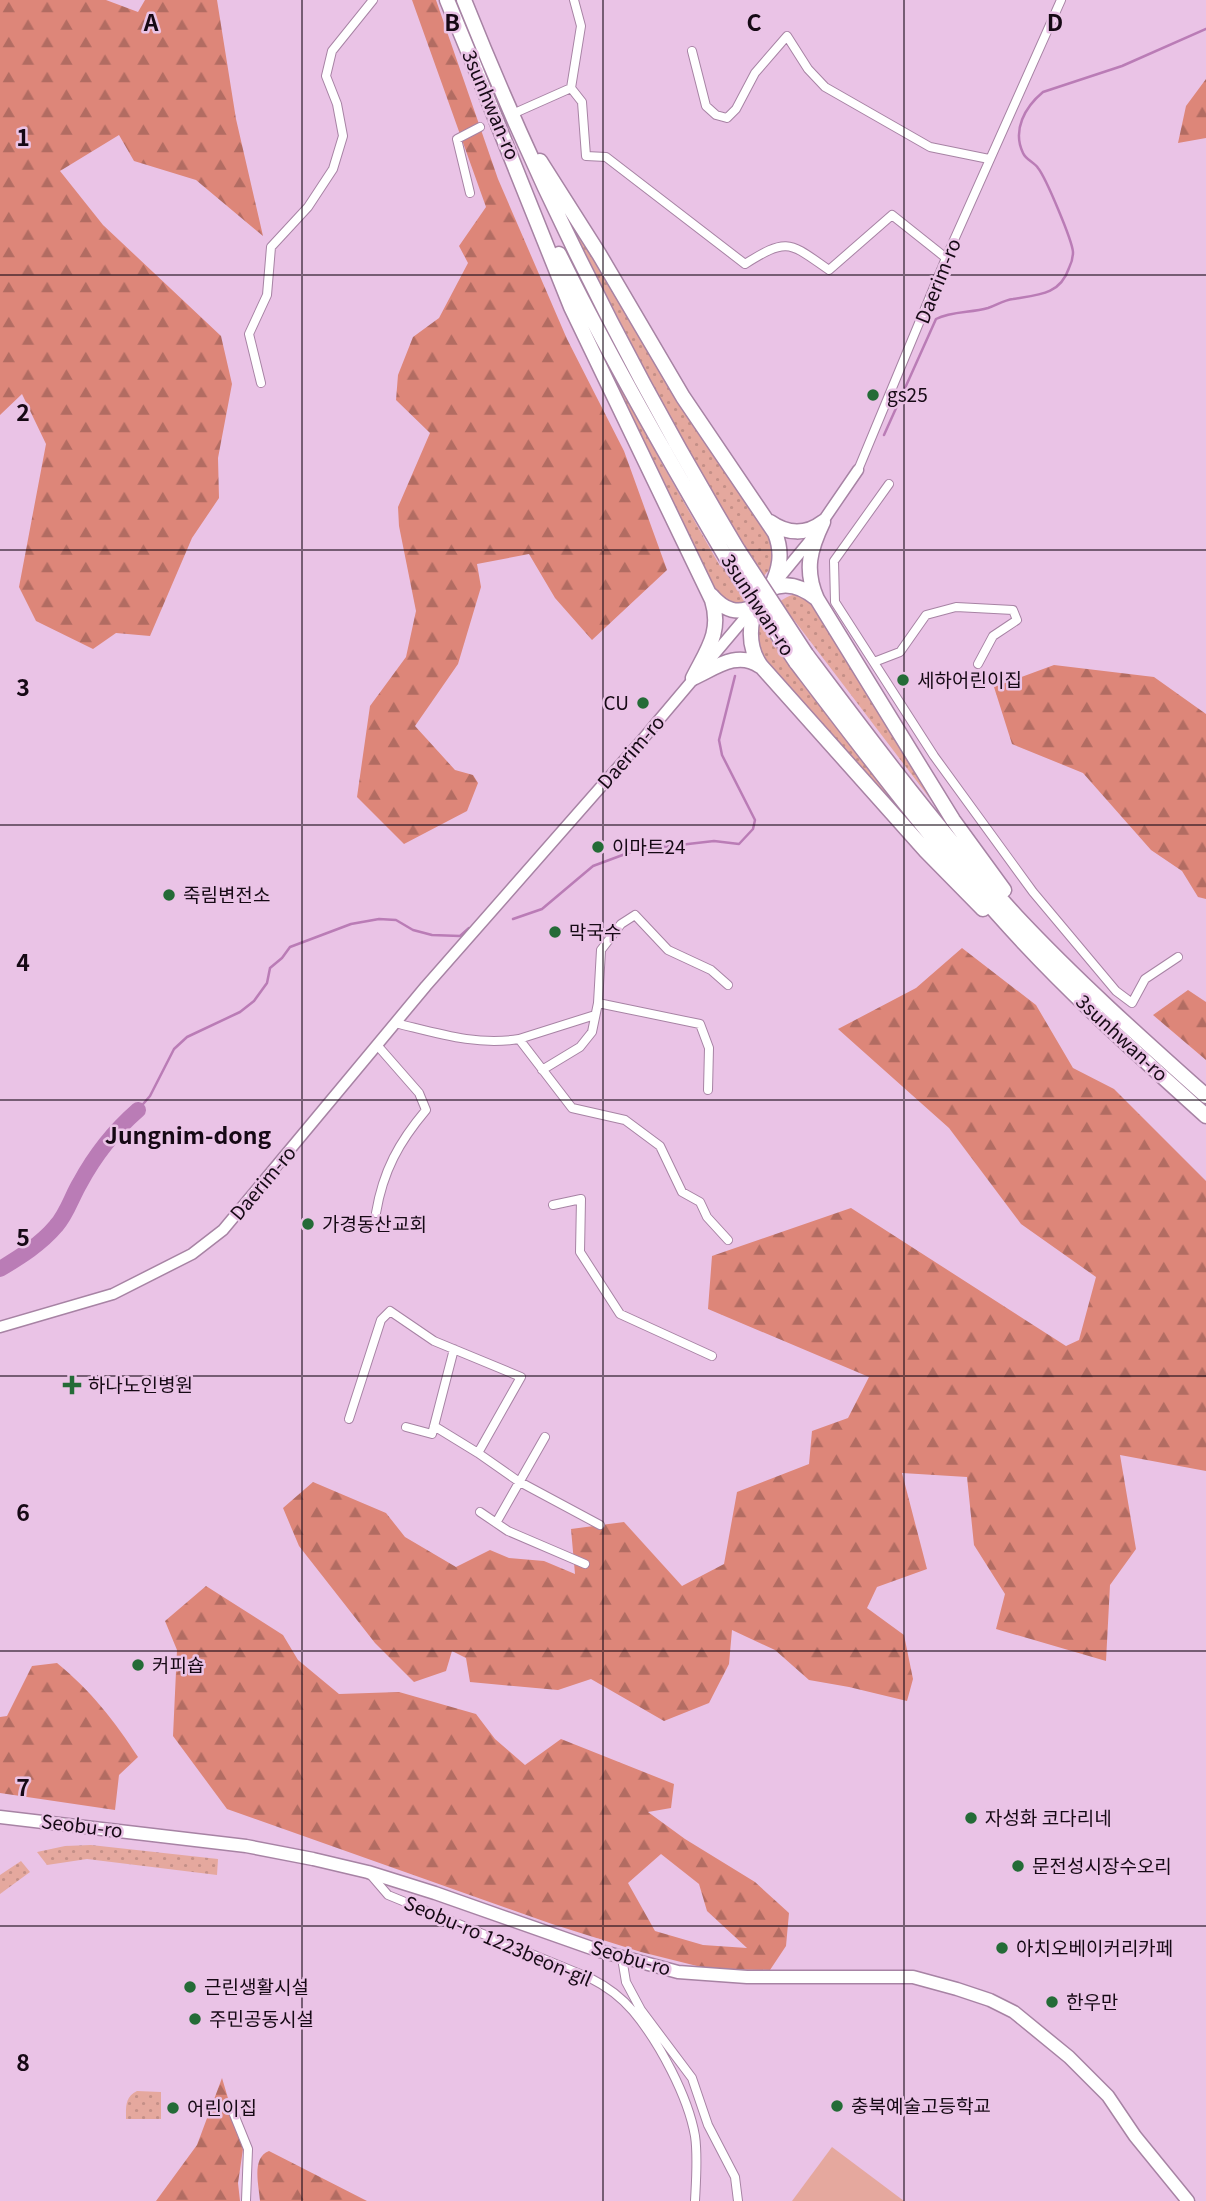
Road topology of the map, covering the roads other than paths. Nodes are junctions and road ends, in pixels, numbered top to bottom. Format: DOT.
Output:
graph roads {
  1 [pos="373,0"];
  2 [pos="447,0"];
  3 [pos="464,0"];
  4 [pos="574,0"];
  5 [pos="1061,0"];
  6 [pos="692,51"];
  7 [pos="470,55"];
  8 [pos="571,88"];
  9 [pos="513,111"];
  10 [pos="480,127"];
  11 [pos="989,159"];
  12 [pos="470,193"];
  13 [pos="946,258"];
  14 [pos="261,383"];
  15 [pos="858,470"];
  16 [pos="889,484"];
  17 [pos="766,518"];
  18 [pos="823,522"];
  19 [pos="733,554"];
  20 [pos="770,589"];
  21 [pos="708,590"];
  22 [pos="817,599"];
  23 [pos="755,605"];
  24 [pos="801,658"];
  25 [pos="874,662"];
  26 [pos="978,664"];
  27 [pos="761,666"];
  28 [pos="693,678"];
  29 [pos="1178,957"];
  30 [pos="1082,983"];
  31 [pos="728,985"];
  32 [pos="598,1003"];
  33 [pos="1092,1010"];
  34 [pos="595,1015"];
  35 [pos="395,1023"];
  36 [pos="519,1039"];
  37 [pos="377,1045"];
  38 [pos="542,1070"];
  39 [pos="708,1090"];
  40 [pos="1206,1096"];
  41 [pos="1206,1116"];
  42 [pos="553,1205"];
  43 [pos="376,1213"];
  44 [pos="728,1240"];
  45 [pos="0,1326"];
  46 [pos="454,1349"];
  47 [pos="712,1356"];
  48 [pos="349,1419"];
  49 [pos="434,1426"];
  50 [pos="406,1427"];
  51 [pos="545,1437"];
  52 [pos="478,1453"];
  53 [pos="518,1481"];
  54 [pos="480,1511"];
  55 [pos="496,1523"];
  56 [pos="600,1525"];
  57 [pos="585,1564"];
  58 [pos="0,1817"];
  59 [pos="368,1872"];
  60 [pos="622,1958"];
  61 [pos="672,2050"];
  62 [pos="662,2055"];
  63 [pos="233,2112"];
  64 [pos="246,2201"];
  65 [pos="695,2201"];
  66 [pos="738,2201"];
  67 [pos="1188,2201"];
  1 -- 14 [label="street"];
  2 -- 7 [label="highway, 3sunhwan-ro"];
  3 -- 9 [label="highway, 3sunhwan-ro"];
  4 -- 8 [label="street"];
  5 -- 11 [label="street, Daerim-ro"];
  6 -- 11 [label="street"];
  7 -- 19 [label="highway, 3sunhwan-ro"];
  7 -- 21 [label="highway"];
  8 -- 9 [label="street"];
  8 -- 13 [label="street"];
  9 -- 17 [label="highway"];
  9 -- 19 [label="highway, 3sunhwan-ro"];
  10 -- 12 [label="street"];
  11 -- 13 [label="street, Daerim-ro"];
  13 -- 15 [label="street, Daerim-ro"];
  15 -- 18 [label="street, Daerim-ro"];
  16 -- 25 [label="street"];
  17 -- 18 [label="highway"];
  17 -- 20 [label="highway"];
  18 -- 20 [label="street, Daerim-ro"];
  18 -- 22 [label="highway"];
  19 -- 24 [label="highway, 3sunhwan-ro, bridge"];
  20 -- 22 [label="highway"];
  20 -- 23 [label="street, Daerim-ro"];
  21 -- 23 [label="highway"];
  21 -- 28 [label="highway"];
  22 -- 30 [label="highway"];
  23 -- 27 [label="highway"];
  23 -- 28 [label="street, Daerim-ro"];
  24 -- 30 [label="highway, 3sunhwan-ro"];
  24 -- 33 [label="highway, 3sunhwan-ro"];
  25 -- 26 [label="street"];
  25 -- 29 [label="street"];
  27 -- 28 [label="highway"];
  27 -- 33 [label="highway"];
  28 -- 35 [label="street, Daerim-ro"];
  30 -- 40 [label="highway, 3sunhwan-ro"];
  31 -- 32 [label="street"];
  32 -- 34 [label="street"];
  32 -- 39 [label="street"];
  33 -- 41 [label="highway, 3sunhwan-ro"];
  34 -- 36 [label="street"];
  34 -- 38 [label="street"];
  35 -- 36 [label="street"];
  35 -- 37 [label="street, Daerim-ro"];
  36 -- 38 [label="street"];
  37 -- 43 [label="street"];
  37 -- 45 [label="street, Daerim-ro"];
  38 -- 44 [label="street"];
  42 -- 47 [label="street"];
  46 -- 48 [label="street"];
  46 -- 49 [label="street"];
  46 -- 52 [label="street"];
  49 -- 50 [label="street"];
  49 -- 52 [label="street"];
  51 -- 53 [label="street"];
  52 -- 53 [label="street"];
  53 -- 55 [label="street"];
  53 -- 56 [label="street"];
  54 -- 55 [label="street"];
  55 -- 57 [label="street"];
  58 -- 59 [label="main road, Seobu-ro"];
  59 -- 60 [label="main road, Seobu-ro"];
  59 -- 62 [label="street, Seobu-ro 1223beon-gil"];
  60 -- 61 [label="street"];
  60 -- 67 [label="main road, Seobu-ro"];
  61 -- 62 [label="street"];
  61 -- 66 [label="street"];
  62 -- 65 [label="street, Seobu-ro 1223beon-gil"];
  63 -- 64 [label="street"];
}
